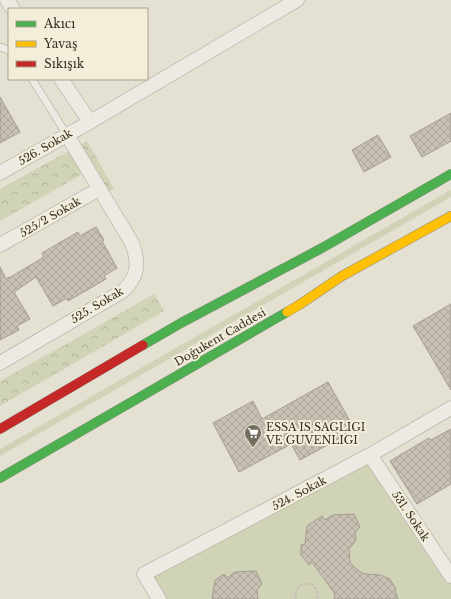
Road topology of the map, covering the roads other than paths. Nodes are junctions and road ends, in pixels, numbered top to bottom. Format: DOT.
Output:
graph roads {
  1 [pos="7,0"];
  2 [pos="297,0"];
  3 [pos="13,8"];
  4 [pos="33,80"];
  5 [pos="62,80"];
  6 [pos="90,122"];
  7 [pos="66,135"];
  8 [pos="0,173"];
  9 [pos="451,174"];
  10 [pos="99,189"];
  11 [pos="451,216"];
  12 [pos="0,245"];
  13 [pos="0,363"];
  14 [pos="451,408"];
  15 [pos="0,429"];
  16 [pos="370,455"];
  17 [pos="0,478"];
  18 [pos="451,576"];
  19 [pos="159,599"];
  1 -- 3 [label="street"];
  2 -- 6 [label="street, 526. Sokak"];
  4 -- 7 [label="lane"];
  5 -- 6 [label="street"];
  6 -- 7 [label="street, 526. Sokak"];
  7 -- 8 [label="street, 526. Sokak"];
  7 -- 10 [label="street, 525. Sokak"];
  9 -- 15 [label="main road"];
  10 -- 12 [label="street, 525/2 Sokak"];
  10 -- 13 [label="street, 525. Sokak"];
  11 -- 17 [label="main road, Doğukent Caddesi"];
  14 -- 16 [label="street, 524. Sokak"];
  16 -- 18 [label="street, 531. Sokak"];
  16 -- 19 [label="street, 524. Sokak"];
}
